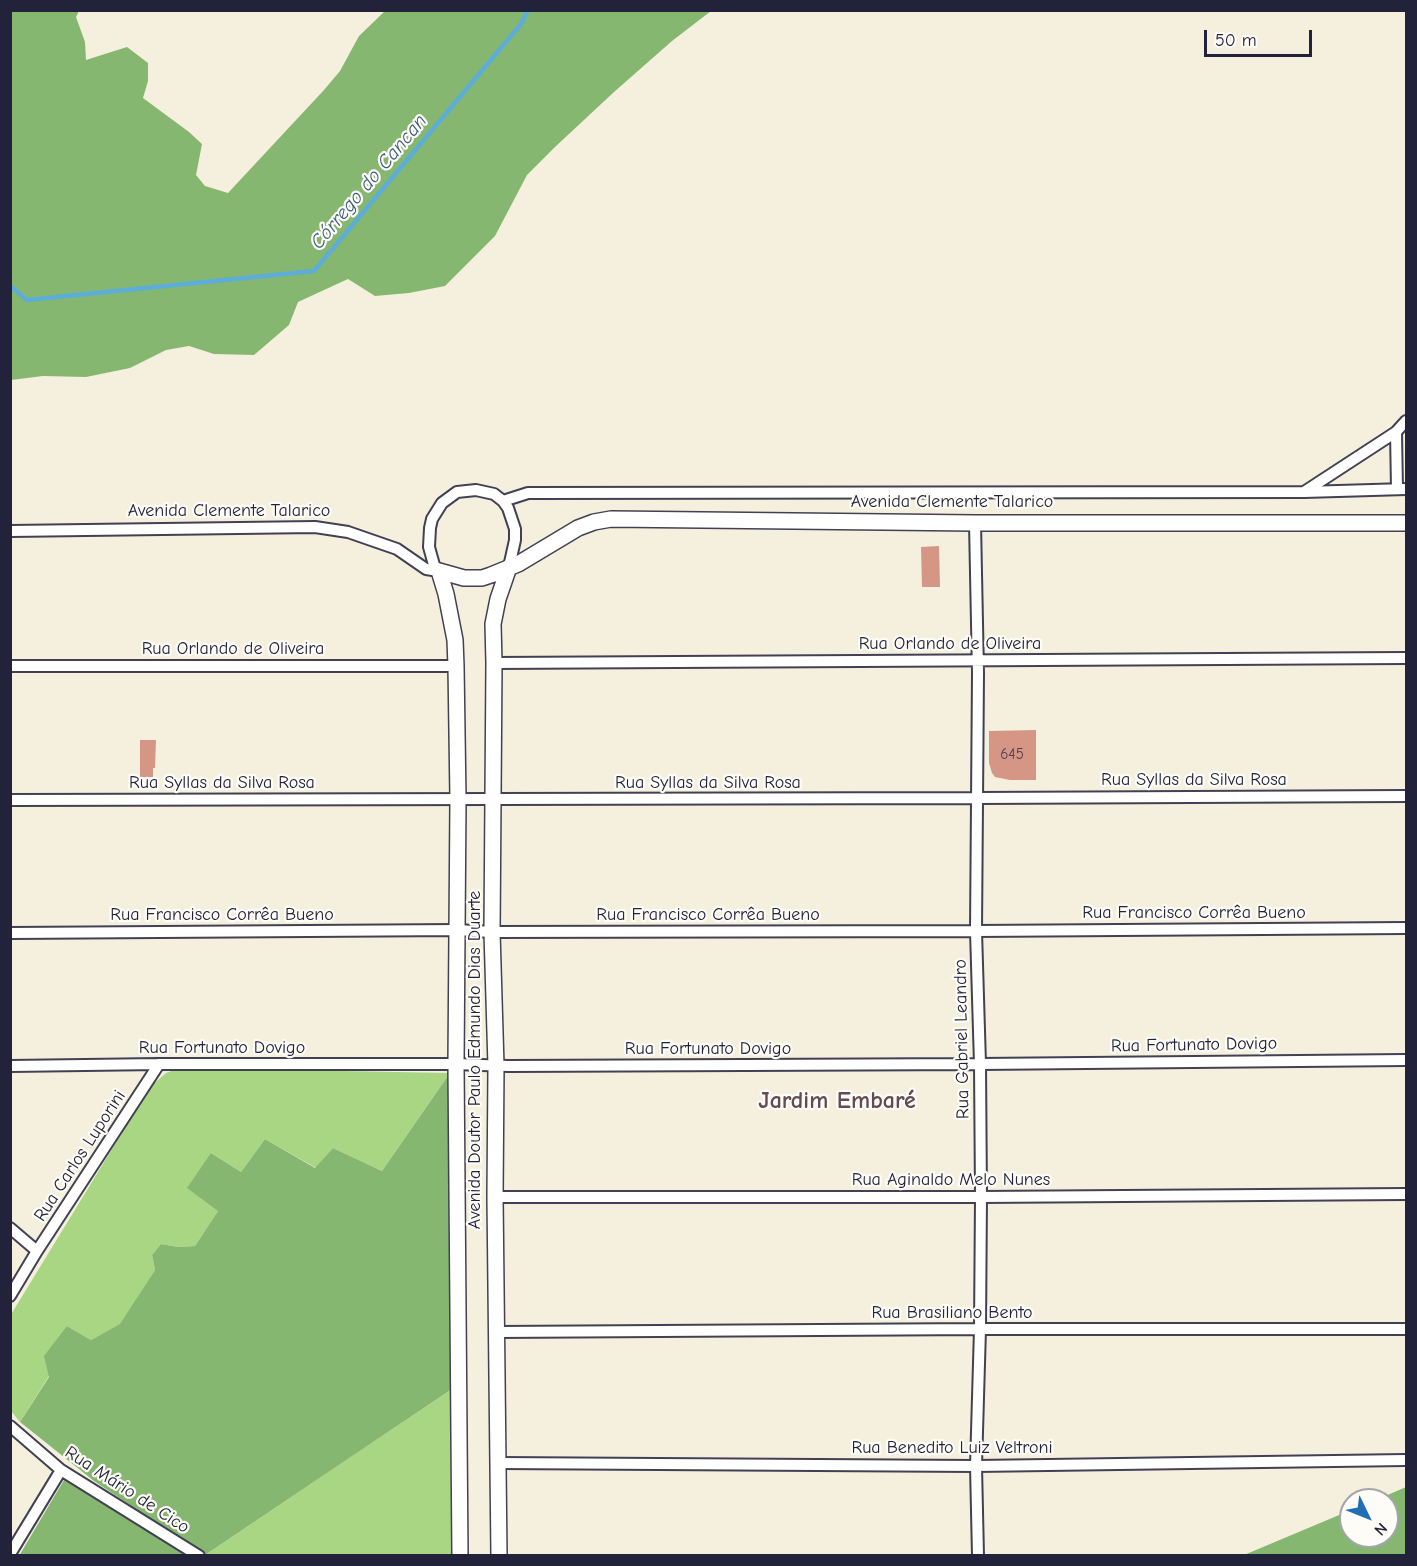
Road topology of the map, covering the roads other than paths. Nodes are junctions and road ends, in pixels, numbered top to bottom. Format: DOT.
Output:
graph roads {
  1 [pos="1407,421"];
  2 [pos="1396,432"];
  3 [pos="1402,489"];
  4 [pos="1304,492"];
  5 [pos="503,501"];
  6 [pos="975,523"];
  7 [pos="1407,523"];
  8 [pos="10,531"];
  9 [pos="509,567"];
  10 [pos="439,571"];
  11 [pos="1407,658"];
  12 [pos="978,661"];
  13 [pos="494,663"];
  14 [pos="10,666"];
  15 [pos="456,666"];
  16 [pos="1407,796"];
  17 [pos="977,798"];
  18 [pos="458,799"];
  19 [pos="10,800"];
  20 [pos="493,800"];
  21 [pos="1407,928"];
  22 [pos="457,930"];
  23 [pos="976,931"];
  24 [pos="492,932"];
  25 [pos="10,933"];
  26 [pos="1407,1060"];
  27 [pos="159,1064"];
  28 [pos="456,1064"];
  29 [pos="980,1064"];
  30 [pos="10,1066"];
  31 [pos="496,1066"];
  32 [pos="1407,1194"];
  33 [pos="495,1197"];
  34 [pos="981,1197"];
  35 [pos="10,1228"];
  36 [pos="37,1251"];
  37 [pos="10,1296"];
  38 [pos="980,1329"];
  39 [pos="1407,1329"];
  40 [pos="497,1332"];
  41 [pos="10,1426"];
  42 [pos="1407,1460"];
  43 [pos="498,1463"];
  44 [pos="976,1466"];
  45 [pos="61,1470"];
  46 [pos="10,1554"];
  47 [pos="199,1556"];
  48 [pos="460,1556"];
  49 [pos="499,1556"];
  50 [pos="978,1556"];
  1 -- 2 [label="street"];
  2 -- 3 [label="street"];
  2 -- 4 [label="street"];
  3 -- 4 [label="street, Avenida Clemente Talarico"];
  4 -- 5 [label="street, Avenida Clemente Talarico"];
  5 -- 9 [label="street"];
  5 -- 10 [label="street"];
  6 -- 7 [label="street, Avenida Clemente Talarico"];
  6 -- 9 [label="street, Avenida Clemente Talarico"];
  6 -- 12 [label="street, Rua Gabriel Leandro"];
  8 -- 10 [label="street, Avenida Clemente Talarico"];
  9 -- 10 [label="street, Avenida Clemente Talarico"];
  9 -- 13 [label="street, Avenida Doutor Paulo Edmundo Dias Duarte"];
  10 -- 15 [label="street, Avenida Doutor Paulo Edmundo Dias Duarte"];
  11 -- 12 [label="street, Rua Orlando de Oliveira"];
  12 -- 13 [label="street, Rua Orlando de Oliveira"];
  12 -- 17 [label="street, Rua Gabriel Leandro"];
  13 -- 20 [label="street, Avenida Doutor Paulo Edmundo Dias Duarte"];
  14 -- 15 [label="street, Rua Orlando de Oliveira"];
  15 -- 18 [label="street, Avenida Doutor Paulo Edmundo Dias Duarte"];
  16 -- 17 [label="street, Rua Syllas da Silva Rosa"];
  17 -- 20 [label="street, Rua Syllas da Silva Rosa"];
  17 -- 23 [label="street, Rua Gabriel Leandro"];
  18 -- 19 [label="street, Rua Syllas da Silva Rosa"];
  18 -- 20 [label="street, Rua Syllas da Silva Rosa"];
  18 -- 22 [label="street, Avenida Doutor Paulo Edmundo Dias Duarte"];
  20 -- 24 [label="street, Avenida Doutor Paulo Edmundo Dias Duarte"];
  21 -- 23 [label="street, Rua Francisco Corrêa Bueno"];
  22 -- 24 [label="street, Rua Francisco Corrêa Bueno"];
  22 -- 25 [label="street, Rua Francisco Corrêa Bueno"];
  22 -- 28 [label="street, Avenida Doutor Paulo Edmundo Dias Duarte"];
  23 -- 24 [label="street, Rua Francisco Corrêa Bueno"];
  23 -- 29 [label="street, Rua Gabriel Leandro"];
  24 -- 31 [label="street, Avenida Doutor Paulo Edmundo Dias Duarte"];
  26 -- 29 [label="street, Rua Fortunato Dovigo"];
  27 -- 28 [label="street, Rua Fortunato Dovigo"];
  27 -- 30 [label="street, Rua Fortunato Dovigo"];
  27 -- 36 [label="street, Rua Carlos Luporini"];
  28 -- 31 [label="street, Rua Fortunato Dovigo"];
  28 -- 48 [label="street, Avenida Doutor Paulo Edmundo Dias Duarte"];
  29 -- 31 [label="street, Rua Fortunato Dovigo"];
  29 -- 34 [label="street, Rua Gabriel Leandro"];
  31 -- 33 [label="street, Avenida Doutor Paulo Edmundo Dias Duarte"];
  32 -- 34 [label="street, Rua Aginaldo Melo Nunes"];
  33 -- 34 [label="street, Rua Aginaldo Melo Nunes"];
  33 -- 40 [label="street, Avenida Doutor Paulo Edmundo Dias Duarte"];
  34 -- 38 [label="street, Rua Gabriel Leandro"];
  35 -- 36 [label="street"];
  36 -- 37 [label="street, Rua Carlos Luporini"];
  38 -- 39 [label="street, Rua Brasiliano Bento"];
  38 -- 40 [label="street, Rua Brasiliano Bento"];
  38 -- 44 [label="street, Rua Gabriel Leandro"];
  40 -- 43 [label="street, Avenida Doutor Paulo Edmundo Dias Duarte"];
  41 -- 45 [label="street, Rua Mário de Cico"];
  42 -- 44 [label="street, Rua Benedito Luiz Veltroni"];
  43 -- 44 [label="street, Rua Benedito Luiz Veltroni"];
  43 -- 49 [label="street, Avenida Doutor Paulo Edmundo Dias Duarte"];
  44 -- 50 [label="street, Rua Gabriel Leandro"];
  45 -- 46 [label="street"];
  45 -- 47 [label="street, Rua Mário de Cico"];
}
